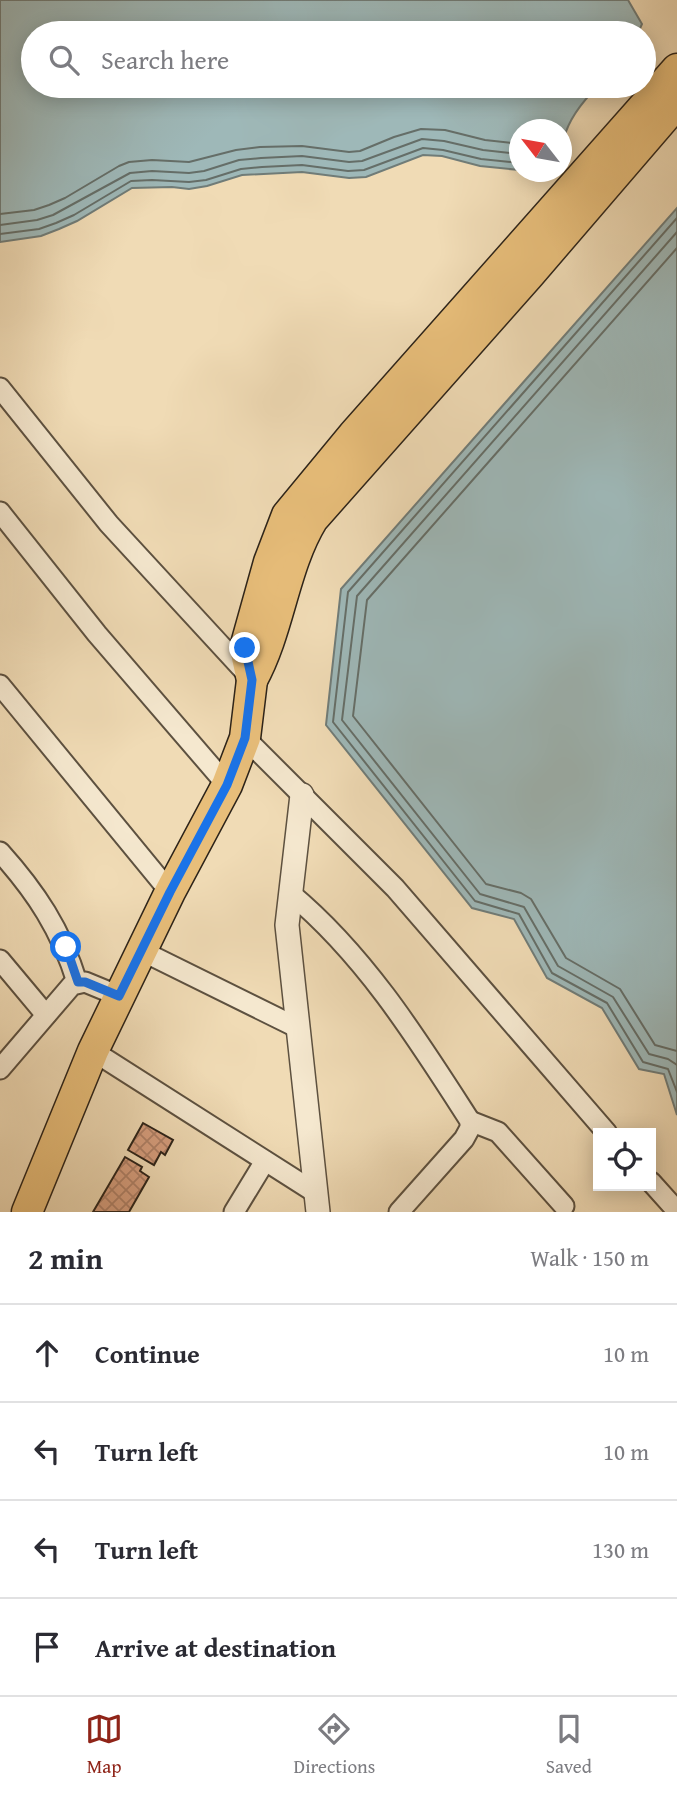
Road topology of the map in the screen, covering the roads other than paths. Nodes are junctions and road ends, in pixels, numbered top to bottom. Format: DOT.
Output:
graph roads {
  1 [pos="677,69"];
  2 [pos="656,93"];
  3 [pos="651,98"];
  4 [pos="677,103"];
  5 [pos="0,388"];
  6 [pos="0,512"];
  7 [pos="252,680"];
  8 [pos="0,685"];
  9 [pos="245,738"];
  10 [pos="227,785"];
  11 [pos="302,795"];
  12 [pos="0,852"];
  13 [pos="170,892"];
  14 [pos="290,893"];
  15 [pos="142,951"];
  16 [pos="0,960"];
  17 [pos="78,982"];
  18 [pos="119,996"];
  19 [pos="46,1015"];
  20 [pos="298,1028"];
  21 [pos="93,1051"];
  22 [pos="1,1067"];
  23 [pos="470,1121"];
  24 [pos="603,1128"];
  25 [pos="265,1161"];
  26 [pos="656,1188"];
  27 [pos="317,1203"];
  28 [pos="564,1206"];
  29 [pos="677,1211"];
  30 [pos="27,1212"];
  31 [pos="234,1212"];
  32 [pos="399,1212"];
  1 -- 2 [label="main road"];
  3 -- 7 [label="main road"];
  4 -- 7 [label="main road"];
  5 -- 7 [label="street"];
  6 -- 10 [label="street"];
  7 -- 9 [label="main road"];
  8 -- 13 [label="street"];
  9 -- 10 [label="main road"];
  9 -- 11 [label="street"];
  10 -- 13 [label="main road"];
  11 -- 14 [label="street"];
  11 -- 24 [label="street"];
  12 -- 17 [label="street"];
  13 -- 15 [label="main road"];
  14 -- 20 [label="street"];
  14 -- 23 [label="street"];
  15 -- 18 [label="main road"];
  15 -- 20 [label="street"];
  16 -- 19 [label="street"];
  17 -- 18 [label="street"];
  17 -- 19 [label="street"];
  18 -- 21 [label="main road"];
  19 -- 22 [label="street"];
  20 -- 27 [label="street"];
  21 -- 25 [label="street"];
  21 -- 30 [label="main road"];
  23 -- 28 [label="street"];
  23 -- 32 [label="street"];
  25 -- 27 [label="street"];
  25 -- 31 [label="street"];
  26 -- 29 [label="street"];
}
